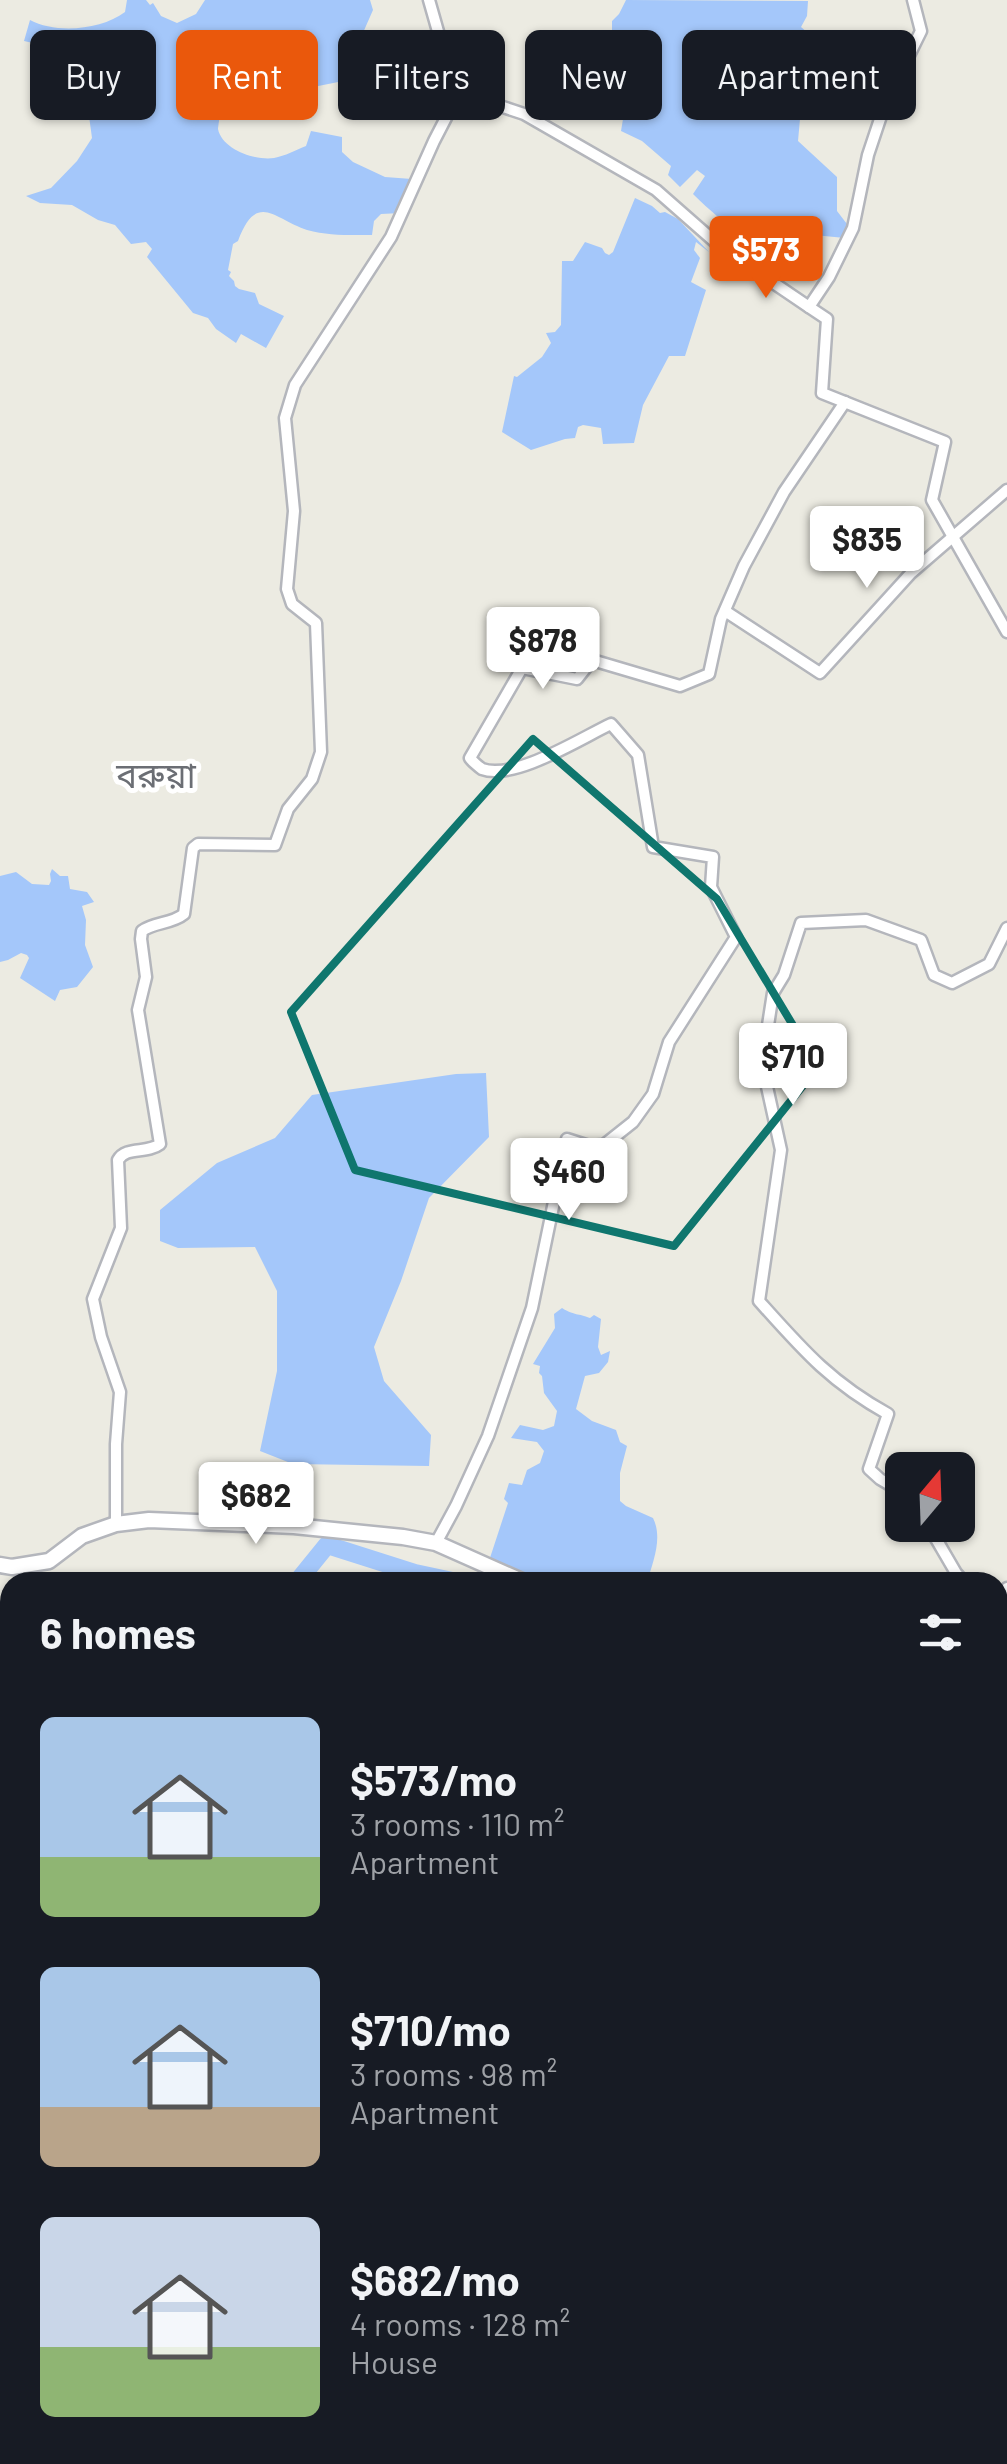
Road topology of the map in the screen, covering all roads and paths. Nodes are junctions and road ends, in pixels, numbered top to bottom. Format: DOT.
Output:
graph roads {
  1 [pos="428,0"];
  2 [pos="913,0"];
  3 [pos="437,30"];
  4 [pos="505,108"];
  5 [pos="445,120"];
  6 [pos="809,307"];
  7 [pos="844,402"];
  8 [pos="1007,490"];
  9 [pos="725,611"];
  10 [pos="1007,632"];
  11 [pos="1007,928"];
  12 [pos="885,1480"];
  13 [pos="116,1524"];
  14 [pos="938,1542"];
  15 [pos="436,1543"];
  16 [pos="0,1565"];
  17 [pos="501,1572"];
  18 [pos="955,1572"];
  1 -- 3 [label="street"];
  2 -- 6 [label="street"];
  4 -- 6 [label="street"];
  5 -- 13 [label="street"];
  6 -- 7 [label="street"];
  7 -- 9 [label="street"];
  7 -- 10 [label="street"];
  8 -- 9 [label="street"];
  9 -- 15 [label="street"];
  11 -- 12 [label="street"];
  13 -- 15 [label="street"];
  13 -- 16 [label="street"];
  14 -- 18 [label="street"];
  15 -- 17 [label="street"];
}
